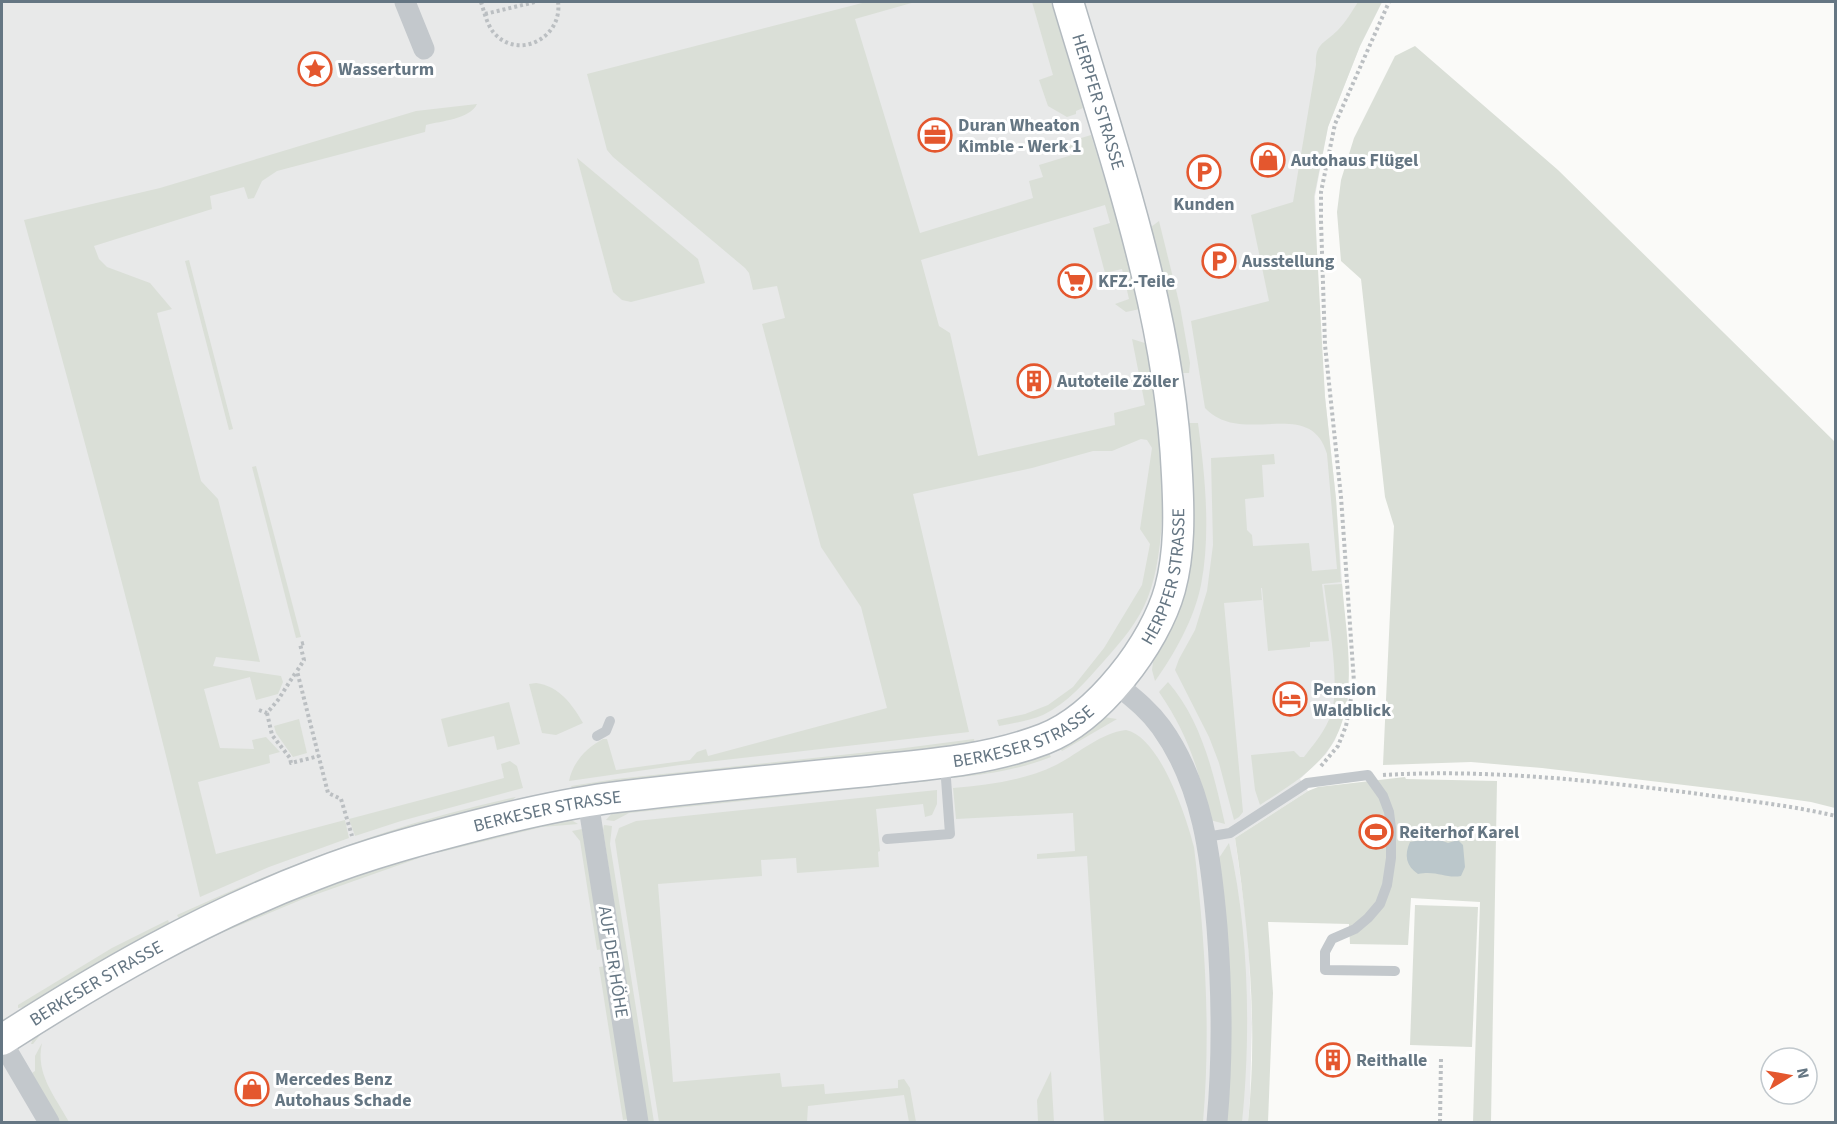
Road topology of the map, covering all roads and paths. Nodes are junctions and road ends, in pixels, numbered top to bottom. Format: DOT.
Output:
graph roads {
  1 [pos="405,2"];
  2 [pos="481,2"];
  3 [pos="535,2"];
  4 [pos="558,2"];
  5 [pos="1068,2"];
  6 [pos="1389,2"];
  7 [pos="485,14"];
  8 [pos="424,49"];
  9 [pos="304,643"];
  10 [pos="297,671"];
  11 [pos="1115,683"];
  12 [pos="259,710"];
  13 [pos="267,713"];
  14 [pos="610,721"];
  15 [pos="597,736"];
  16 [pos="319,756"];
  17 [pos="945,763"];
  18 [pos="1368,775"];
  19 [pos="1307,783"];
  20 [pos="588,801"];
  21 [pos="1836,816"];
  22 [pos="1206,837"];
  23 [pos="888,839"];
  24 [pos="353,840"];
  25 [pos="1395,971"];
  26 [pos="2,1041"];
  27 [pos="1442,1058"];
  28 [pos="49,1122"];
  29 [pos="638,1122"];
  30 [pos="1217,1122"];
  31 [pos="1440,1122"];
  1 -- 8 [label="street"];
  2 -- 7 [label="path"];
  3 -- 7 [label="path"];
  4 -- 7 [label="path"];
  5 -- 11 [label="main road, HERPFER STRASSE"];
  6 -- 19 [label="path"];
  9 -- 10 [label="path"];
  10 -- 13 [label="path"];
  10 -- 16 [label="path"];
  11 -- 17 [label="main road, BERKESER STRASSE"];
  11 -- 22 [label="street"];
  12 -- 13 [label="path"];
  13 -- 16 [label="path"];
  14 -- 15 [label="lane"];
  16 -- 24 [label="path"];
  17 -- 20 [label="main road, BERKESER STRASSE"];
  17 -- 23 [label="lane"];
  18 -- 19 [label="lane"];
  18 -- 21 [label="path"];
  18 -- 25 [label="lane"];
  19 -- 22 [label="lane"];
  20 -- 26 [label="main road, BERKESER STRASSE"];
  20 -- 29 [label="street, AUF DER HÖHE"];
  22 -- 30 [label="street"];
  26 -- 28 [label="street"];
  27 -- 31 [label="path"];
}
